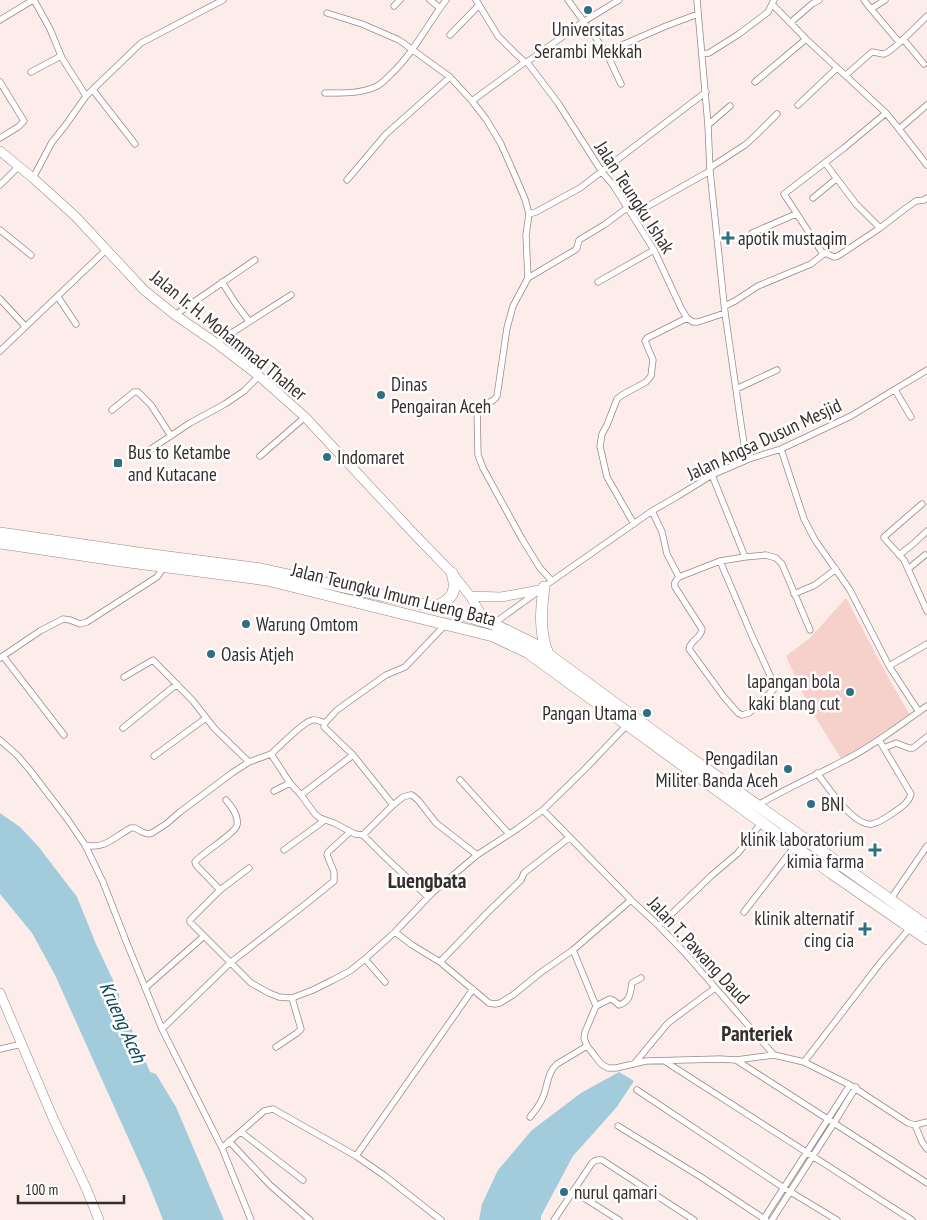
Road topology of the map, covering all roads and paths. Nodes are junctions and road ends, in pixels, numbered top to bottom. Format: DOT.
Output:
graph roads {
  1 [pos="34,0"];
  2 [pos="222,0"];
  3 [pos="400,0"];
  4 [pos="430,0"];
  5 [pos="446,0"];
  6 [pos="568,0"];
  7 [pos="620,0"];
  8 [pos="697,0"];
  9 [pos="819,0"];
  10 [pos="864,0"];
  11 [pos="885,0"];
  12 [pos="478,2"];
  13 [pos="773,2"];
  14 [pos="394,6"];
  15 [pos="440,8"];
  16 [pos="870,9"];
  17 [pos="327,13"];
  18 [pos="698,14"];
  19 [pos="927,16"];
  20 [pos="0,20"];
  21 [pos="583,22"];
  22 [pos="790,23"];
  23 [pos="450,35"];
  24 [pos="806,39"];
  25 [pos="901,41"];
  26 [pos="412,49"];
  27 [pos="606,52"];
  28 [pos="702,54"];
  29 [pos="61,56"];
  30 [pos="526,62"];
  31 [pos="924,64"];
  32 [pos="837,68"];
  33 [pos="31,72"];
  34 [pos="846,76"];
  35 [pos="450,77"];
  36 [pos="0,82"];
  37 [pos="755,82"];
  38 [pos="620,84"];
  39 [pos="93,90"];
  40 [pos="706,92"];
  41 [pos="324,94"];
  42 [pos="86,96"];
  43 [pos="472,101"];
  44 [pos="798,105"];
  45 [pos="927,105"];
  46 [pos="730,106"];
  47 [pos="886,113"];
  48 [pos="777,114"];
  49 [pos="708,125"];
  50 [pos="899,128"];
  51 [pos="0,138"];
  52 [pos="135,144"];
  53 [pos="0,151"];
  54 [pos="825,163"];
  55 [pos="927,164"];
  56 [pos="19,166"];
  57 [pos="711,169"];
  58 [pos="602,172"];
  59 [pos="33,178"];
  60 [pos="836,179"];
  61 [pos="347,180"];
  62 [pos="0,185"];
  63 [pos="813,198"];
  64 [pos="926,201"];
  65 [pos="627,208"];
  66 [pos="530,214"];
  67 [pos="796,214"];
  68 [pos="632,215"];
  69 [pos="880,228"];
  70 [pos="0,230"];
  71 [pos="752,233"];
  72 [pos="106,250"];
  73 [pos="654,250"];
  74 [pos="823,254"];
  75 [pos="31,255"];
  76 [pos="255,260"];
  77 [pos="528,278"];
  78 [pos="222,282"];
  79 [pos="598,282"];
  80 [pos="290,295"];
  81 [pos="58,297"];
  82 [pos="0,299"];
  83 [pos="725,309"];
  84 [pos="175,315"];
  85 [pos="687,318"];
  86 [pos="249,322"];
  87 [pos="76,324"];
  88 [pos="25,326"];
  89 [pos="216,343"];
  90 [pos="0,351"];
  91 [pos="777,370"];
  92 [pos="927,370"];
  93 [pos="259,376"];
  94 [pos="736,389"];
  95 [pos="895,390"];
  96 [pos="112,410"];
  97 [pos="305,417"];
  98 [pos="911,417"];
  99 [pos="171,436"];
  100 [pos="781,448"];
  101 [pos="148,451"];
  102 [pos="260,456"];
  103 [pos="749,460"];
  104 [pos="712,475"];
  105 [pos="922,504"];
  106 [pos="652,511"];
  107 [pos="634,524"];
  108 [pos="927,530"];
  109 [pos="0,532"];
  110 [pos="0,543"];
  111 [pos="899,554"];
  112 [pos="925,555"];
  113 [pos="745,557"];
  114 [pos="720,561"];
  115 [pos="164,566"];
  116 [pos="836,569"];
  117 [pos="908,569"];
  118 [pos="452,573"];
  119 [pos="678,577"];
  120 [pos="296,582"];
  121 [pos="545,586"];
  122 [pos="794,594"];
  123 [pos="470,596"];
  124 [pos="435,607"];
  125 [pos="927,611"];
  126 [pos="490,623"];
  127 [pos="446,624"];
  128 [pos="810,630"];
  129 [pos="927,644"];
  130 [pos="548,654"];
  131 [pos="1,657"];
  132 [pos="889,666"];
  133 [pos="124,677"];
  134 [pos="177,684"];
  135 [pos="927,706"];
  136 [pos="919,712"];
  137 [pos="206,718"];
  138 [pos="325,722"];
  139 [pos="628,725"];
  140 [pos="123,728"];
  141 [pos="64,735"];
  142 [pos="927,737"];
  143 [pos="0,740"];
  144 [pos="879,740"];
  145 [pos="658,741"];
  146 [pos="884,748"];
  147 [pos="271,754"];
  148 [pos="154,756"];
  149 [pos="353,756"];
  150 [pos="249,762"];
  151 [pos="817,773"];
  152 [pos="460,780"];
  153 [pos="290,783"];
  154 [pos="274,791"];
  155 [pos="301,795"];
  156 [pos="226,800"];
  157 [pos="393,805"];
  158 [pos="758,805"];
  159 [pos="543,810"];
  160 [pos="325,820"];
  161 [pos="762,822"];
  162 [pos="350,832"];
  163 [pos="509,834"];
  164 [pos="363,835"];
  165 [pos="570,837"];
  166 [pos="85,845"];
  167 [pos="795,846"];
  168 [pos="927,846"];
  169 [pos="284,850"];
  170 [pos="477,855"];
  171 [pos="249,868"];
  172 [pos="220,890"];
  173 [pos="428,897"];
  174 [pos="631,900"];
  175 [pos="890,900"];
  176 [pos="744,912"];
  177 [pos="659,926"];
  178 [pos="927,926"];
  179 [pos="910,928"];
  180 [pos="395,932"];
  181 [pos="204,937"];
  182 [pos="927,940"];
  183 [pos="573,950"];
  184 [pos="366,959"];
  185 [pos="440,962"];
  186 [pos="230,963"];
  187 [pos="641,978"];
  188 [pos="385,982"];
  189 [pos="145,988"];
  190 [pos="715,988"];
  191 [pos="473,989"];
  192 [pos="0,994"];
  193 [pos="292,998"];
  194 [pos="596,1006"];
  195 [pos="162,1029"];
  196 [pos="22,1044"];
  197 [pos="587,1046"];
  198 [pos="276,1047"];
  199 [pos="0,1048"];
  200 [pos="774,1054"];
  201 [pos="736,1060"];
  202 [pos="665,1062"];
  203 [pos="804,1062"];
  204 [pos="634,1064"];
  205 [pos="853,1086"];
  206 [pos="637,1090"];
  207 [pos="530,1117"];
  208 [pos="828,1119"];
  209 [pos="927,1122"];
  210 [pos="834,1123"];
  211 [pos="915,1125"];
  212 [pos="618,1126"];
  213 [pos="241,1132"];
  214 [pos="229,1141"];
  215 [pos="222,1148"];
  216 [pos="927,1149"];
  217 [pos="806,1152"];
  218 [pos="356,1156"];
  219 [pos="813,1156"];
  220 [pos="303,1180"];
  221 [pos="927,1183"];
  222 [pos="787,1189"];
  223 [pos="574,1191"];
  224 [pos="764,1219"];
  225 [pos="99,1220"];
  226 [pos="251,1220"];
  227 [pos="310,1220"];
  228 [pos="442,1220"];
  229 [pos="554,1220"];
  230 [pos="620,1220"];
  231 [pos="694,1220"];
  232 [pos="772,1220"];
  233 [pos="836,1220"];
  234 [pos="912,1220"];
  1 -- 20 [label="street"];
  1 -- 29 [label="street"];
  2 -- 39 [label="street"];
  3 -- 14 [label="street"];
  4 -- 15 [label="street"];
  5 -- 15 [label="street"];
  6 -- 21 [label="street"];
  7 -- 21 [label="street"];
  8 -- 18 [label="street"];
  9 -- 22 [label="street"];
  10 -- 16 [label="street"];
  11 -- 16 [label="street"];
  12 -- 23 [label="street"];
  12 -- 30 [label="street, Jalan Teungku Ishak"];
  13 -- 22 [label="street"];
  13 -- 28 [label="street"];
  15 -- 26 [label="street"];
  16 -- 25 [label="street"];
  17 -- 26 [label="street"];
  18 -- 27 [label="street"];
  18 -- 28 [label="street"];
  19 -- 25 [label="street"];
  21 -- 27 [label="street"];
  21 -- 30 [label="street"];
  22 -- 24 [label="street"];
  24 -- 32 [label="street"];
  24 -- 37 [label="street"];
  25 -- 31 [label="street"];
  25 -- 34 [label="street"];
  26 -- 35 [label="street"];
  26 -- 41 [label="street"];
  27 -- 38 [label="street"];
  28 -- 40 [label="street"];
  29 -- 33 [label="street"];
  29 -- 42 [label="street"];
  30 -- 43 [label="street"];
  30 -- 58 [label="street, Jalan Teungku Ishak"];
  32 -- 34 [label="street"];
  32 -- 44 [label="street"];
  34 -- 47 [label="street"];
  35 -- 43 [label="street"];
  35 -- 61 [label="street"];
  36 -- 51 [label="street"];
  39 -- 42 [label="street"];
  39 -- 52 [label="street"];
  40 -- 49 [label="street"];
  40 -- 58 [label="street"];
  42 -- 59 [label="street"];
  43 -- 66 [label="street"];
  45 -- 50 [label="street"];
  46 -- 49 [label="street"];
  47 -- 50 [label="street"];
  47 -- 54 [label="street"];
  48 -- 57 [label="street"];
  49 -- 57 [label="street"];
  50 -- 55 [label="street"];
  53 -- 56 [label="main road, Jalan Ir. H. Mohammad Thaher"];
  54 -- 60 [label="street"];
  54 -- 67 [label="street"];
  56 -- 59 [label="main road, Jalan Ir. H. Mohammad Thaher"];
  56 -- 62 [label="street"];
  57 -- 68 [label="street"];
  57 -- 83 [label="street"];
  58 -- 65 [label="street, Jalan Teungku Ishak"];
  58 -- 66 [label="street"];
  59 -- 72 [label="main road, Jalan Ir. H. Mohammad Thaher"];
  60 -- 63 [label="street"];
  60 -- 69 [label="street"];
  64 -- 69 [label="street"];
  65 -- 68 [label="street, Jalan Teungku Ishak"];
  65 -- 77 [label="street"];
  66 -- 77 [label="street"];
  67 -- 71 [label="street"];
  67 -- 74 [label="street"];
  68 -- 73 [label="street, Jalan Teungku Ishak"];
  69 -- 74 [label="street"];
  70 -- 75 [label="street"];
  72 -- 81 [label="street"];
  72 -- 84 [label="main road, Jalan Ir. H. Mohammad Thaher"];
  73 -- 79 [label="street"];
  73 -- 85 [label="street, Jalan Teungku Ishak"];
  74 -- 83 [label="street"];
  76 -- 78 [label="street"];
  77 -- 121 [label="street"];
  78 -- 84 [label="street"];
  78 -- 86 [label="street"];
  80 -- 86 [label="street"];
  81 -- 87 [label="street"];
  81 -- 88 [label="street"];
  82 -- 88 [label="street"];
  83 -- 85 [label="street"];
  83 -- 94 [label="street"];
  84 -- 89 [label="main road, Jalan Ir. H. Mohammad Thaher"];
  85 -- 107 [label="street"];
  86 -- 89 [label="street"];
  88 -- 90 [label="street"];
  89 -- 93 [label="main road, Jalan Ir. H. Mohammad Thaher"];
  91 -- 94 [label="street"];
  92 -- 95 [label="street, Jalan Angsa Dusun Mesjid"];
  93 -- 97 [label="main road, Jalan Ir. H. Mohammad Thaher"];
  93 -- 99 [label="street"];
  94 -- 103 [label="street"];
  95 -- 98 [label="street"];
  95 -- 100 [label="street, Jalan Angsa Dusun Mesjid"];
  96 -- 99 [label="street"];
  97 -- 102 [label="street"];
  97 -- 118 [label="main road, Jalan Ir. H. Mohammad Thaher"];
  99 -- 101 [label="street"];
  100 -- 103 [label="street, Jalan Angsa Dusun Mesjid"];
  100 -- 116 [label="street"];
  103 -- 104 [label="street, Jalan Angsa Dusun Mesjid"];
  104 -- 106 [label="street, Jalan Angsa Dusun Mesjid"];
  104 -- 113 [label="street"];
  105 -- 111 [label="street"];
  106 -- 107 [label="street, Jalan Angsa Dusun Mesjid"];
  106 -- 119 [label="street"];
  107 -- 121 [label="street, Jalan Angsa Dusun Mesjid"];
  108 -- 111 [label="street"];
  109 -- 120 [label="highway, Jalan Teungku Imum Lueng Bata"];
  110 -- 115 [label="highway, Jalan Teungku Imum Lueng Bata"];
  111 -- 117 [label="street"];
  112 -- 117 [label="street"];
  113 -- 114 [label="street"];
  113 -- 122 [label="street"];
  114 -- 119 [label="street"];
  114 -- 119 [label="street"];
  115 -- 120 [label="highway, Jalan Teungku Imum Lueng Bata"];
  115 -- 131 [label="street"];
  116 -- 122 [label="street"];
  116 -- 132 [label="street"];
  117 -- 125 [label="street"];
  118 -- 123 [label="main road, Jalan Ir. H. Mohammad Thaher"];
  118 -- 124 [label="highway"];
  120 -- 124 [label="highway, Jalan Teungku Imum Lueng Bata"];
  120 -- 127 [label="highway, Jalan Teungku Imum Lueng Bata"];
  121 -- 123 [label="main road"];
  121 -- 126 [label="street, Jalan Angsa Dusun Mesjid"];
  121 -- 130 [label="highway"];
  122 -- 128 [label="street"];
  123 -- 126 [label="main road, Jalan Ir. H. Mohammad Thaher"];
  124 -- 126 [label="highway, Jalan Teungku Imum Lueng Bata"];
  126 -- 130 [label="highway, Jalan Teungku Imum Lueng Bata"];
  127 -- 138 [label="street"];
  127 -- 139 [label="highway, Jalan Teungku Imum Lueng Bata"];
  129 -- 132 [label="street"];
  130 -- 145 [label="highway, Jalan Teungku Imum Lueng Bata"];
  131 -- 141 [label="street"];
  132 -- 136 [label="street"];
  133 -- 134 [label="street"];
  134 -- 137 [label="street"];
  134 -- 140 [label="street"];
  135 -- 136 [label="street"];
  136 -- 144 [label="street"];
  137 -- 148 [label="street"];
  137 -- 150 [label="street"];
  138 -- 147 [label="street"];
  138 -- 149 [label="street"];
  139 -- 145 [label="highway, Jalan Teungku Imum Lueng Bata"];
  139 -- 159 [label="street"];
  142 -- 146 [label="street"];
  143 -- 166 [label="street"];
  144 -- 146 [label="street"];
  144 -- 151 [label="street"];
  145 -- 158 [label="highway, Jalan Teungku Imum Lueng Bata"];
  145 -- 161 [label="highway, Jalan Teungku Imum Lueng Bata"];
  146 -- 151 [label="street"];
  147 -- 150 [label="street"];
  147 -- 153 [label="street"];
  149 -- 155 [label="street"];
  149 -- 157 [label="street"];
  150 -- 166 [label="street"];
  151 -- 158 [label="street"];
  152 -- 163 [label="street"];
  153 -- 154 [label="street"];
  153 -- 155 [label="street"];
  155 -- 160 [label="street"];
  156 -- 172 [label="street"];
  157 -- 164 [label="street"];
  157 -- 170 [label="street"];
  158 -- 175 [label="highway, Jalan Teungku Imum Lueng Bata"];
  159 -- 163 [label="street"];
  159 -- 165 [label="street, Jalan T. Pawang Daud"];
  160 -- 162 [label="street"];
  160 -- 169 [label="street"];
  161 -- 167 [label="highway, Jalan Teungku Imum Lueng Bata"];
  161 -- 177 [label="street"];
  162 -- 164 [label="street"];
  162 -- 186 [label="street"];
  163 -- 170 [label="street"];
  164 -- 173 [label="street"];
  165 -- 174 [label="street, Jalan T. Pawang Daud"];
  165 -- 185 [label="street"];
  166 -- 189 [label="street"];
  167 -- 176 [label="street"];
  167 -- 179 [label="highway, Jalan Teungku Imum Lueng Bata"];
  168 -- 175 [label="street"];
  170 -- 173 [label="street"];
  171 -- 172 [label="street"];
  172 -- 181 [label="street"];
  173 -- 180 [label="street"];
  174 -- 177 [label="street, Jalan T. Pawang Daud"];
  174 -- 183 [label="street"];
  175 -- 178 [label="highway, Jalan Teungku Imum Lueng Bata"];
  177 -- 190 [label="street, Jalan T. Pawang Daud"];
  179 -- 182 [label="highway, Jalan Teungku Imum Lueng Bata"];
  179 -- 203 [label="street"];
  180 -- 184 [label="street"];
  180 -- 185 [label="street"];
  181 -- 186 [label="street"];
  181 -- 189 [label="street"];
  183 -- 191 [label="street"];
  183 -- 194 [label="street"];
  184 -- 188 [label="street"];
  184 -- 193 [label="street"];
  185 -- 191 [label="street"];
  186 -- 193 [label="street"];
  186 -- 195 [label="street"];
  187 -- 194 [label="street"];
  189 -- 195 [label="street"];
  190 -- 200 [label="street, Jalan T. Pawang Daud"];
  190 -- 204 [label="street"];
  191 -- 218 [label="street"];
  192 -- 196 [label="main road"];
  193 -- 198 [label="street"];
  194 -- 197 [label="street"];
  195 -- 215 [label="street"];
  196 -- 199 [label="street"];
  196 -- 225 [label="main road"];
  197 -- 204 [label="street"];
  197 -- 207 [label="street"];
  200 -- 201 [label="street"];
  200 -- 203 [label="street"];
  201 -- 202 [label="street"];
  201 -- 208 [label="street"];
  202 -- 204 [label="street"];
  202 -- 217 [label="street"];
  203 -- 205 [label="street"];
  205 -- 208 [label="street"];
  205 -- 210 [label="street"];
  205 -- 211 [label="street"];
  206 -- 222 [label="street"];
  208 -- 210 [label="street"];
  208 -- 217 [label="street"];
  209 -- 211 [label="street"];
  210 -- 219 [label="street"];
  210 -- 221 [label="street"];
  211 -- 216 [label="street"];
  212 -- 224 [label="street"];
  213 -- 214 [label="street"];
  213 -- 218 [label="street"];
  213 -- 220 [label="street"];
  214 -- 215 [label="street"];
  214 -- 227 [label="street"];
  215 -- 226 [label="street"];
  217 -- 219 [label="street"];
  217 -- 222 [label="street"];
  218 -- 228 [label="street"];
  219 -- 222 [label="street"];
  219 -- 234 [label="street"];
  222 -- 224 [label="street"];
  222 -- 232 [label="street"];
  222 -- 233 [label="street"];
  223 -- 229 [label="street"];
  223 -- 230 [label="street"];
  223 -- 231 [label="street"];
}
